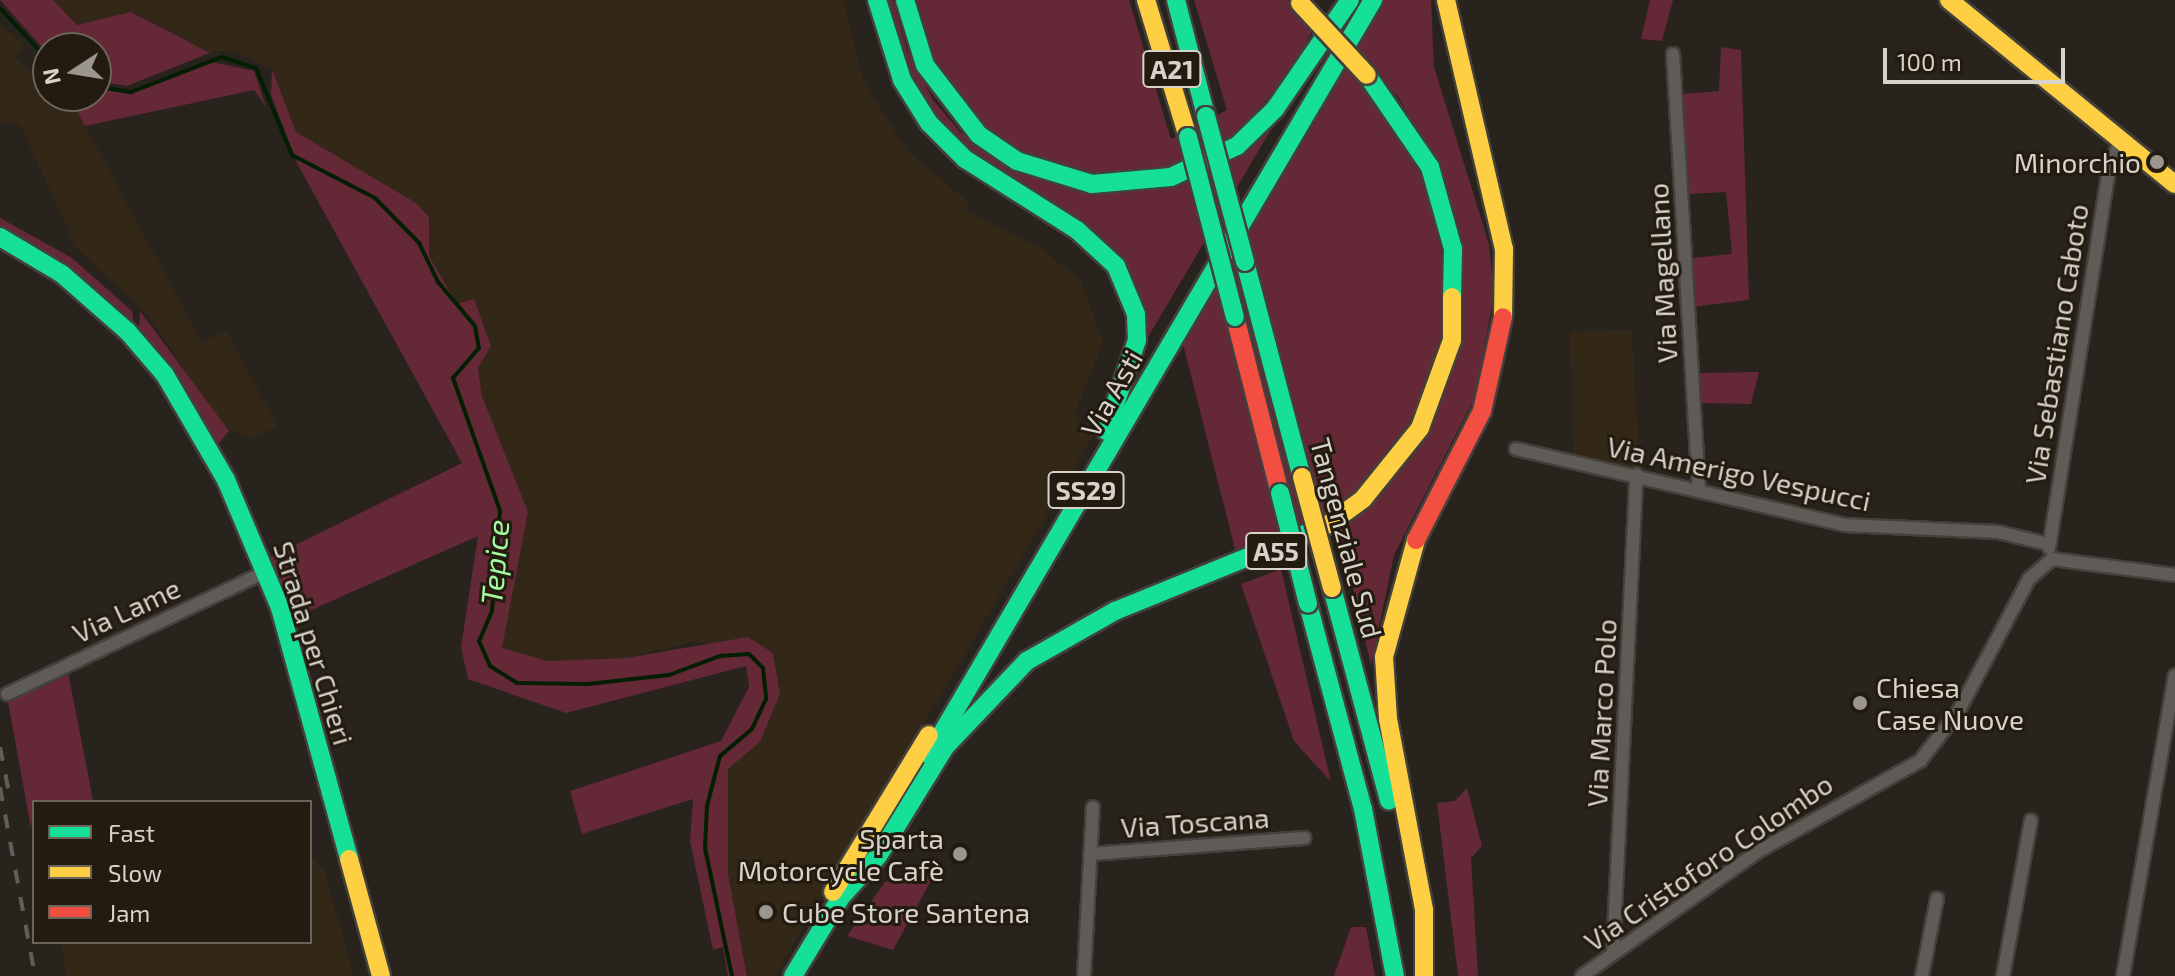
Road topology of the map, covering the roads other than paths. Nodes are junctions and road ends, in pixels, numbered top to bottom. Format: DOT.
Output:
graph roads {
  1 [pos="877,0"];
  2 [pos="905,0"];
  3 [pos="1146,0"];
  4 [pos="1155,0"];
  5 [pos="1176,0"];
  6 [pos="1350,0"];
  7 [pos="1359,0"];
  8 [pos="1373,0"];
  9 [pos="1446,0"];
  10 [pos="1949,0"];
  11 [pos="1299,1"];
  12 [pos="1673,54"];
  13 [pos="1188,137"];
  14 [pos="2121,139"];
  15 [pos="2173,177"];
  16 [pos="0,237"];
  17 [pos="1106,431"];
  18 [pos="1516,449"];
  19 [pos="1636,475"];
  20 [pos="1699,489"];
  21 [pos="2048,544"];
  22 [pos="2052,559"];
  23 [pos="267,571"];
  24 [pos="2175,575"];
  25 [pos="2175,675"];
  26 [pos="7,694"];
  27 [pos="1093,807"];
  28 [pos="2031,821"];
  29 [pos="1304,838"];
  30 [pos="1090,854"];
  31 [pos="841,897"];
  32 [pos="1937,898"];
  33 [pos="1613,953"];
  34 [pos="380,973"];
  35 [pos="782,976"];
  36 [pos="793,976"];
  37 [pos="1084,976"];
  38 [pos="1395,976"];
  39 [pos="1424,976"];
  40 [pos="1582,976"];
  41 [pos="1922,976"];
  42 [pos="2003,976"];
  43 [pos="2123,976"];
  1 -- 17 [label="main road"];
  2 -- 6 [label="main road"];
  3 -- 13 [label="main road, A55"];
  4 -- 13 [label="main road, A21"];
  5 -- 39 [label="main road, Tangenziale Sud / A55, bridge"];
  7 -- 17 [label="main road, Via Asti / SS29"];
  8 -- 31 [label="main road, Via Asti / SS29"];
  9 -- 39 [label="main road"];
  10 -- 14 [label="main road"];
  11 -- 31 [label="main road, A55, bridge"];
  12 -- 20 [label="street, Via Magellano"];
  13 -- 38 [label="main road, Tangenziale Sud / A55, bridge"];
  14 -- 15 [label="main road"];
  14 -- 21 [label="street, Via Sebastiano Caboto"];
  16 -- 23 [label="main road, Strada per Chieri"];
  17 -- 35 [label="main road, Via Asti / SS29"];
  18 -- 19 [label="street, Via Amerigo Vespucci"];
  19 -- 20 [label="street, Via Amerigo Vespucci"];
  19 -- 33 [label="street, Via Marco Polo"];
  20 -- 21 [label="street, Via Amerigo Vespucci"];
  21 -- 22 [label="street, Via Sebastiano Caboto"];
  22 -- 24 [label="street"];
  22 -- 33 [label="street, Via Cristoforo Colombo"];
  23 -- 26 [label="street, Via Lame"];
  23 -- 34 [label="main road, Strada per Chieri"];
  25 -- 43 [label="street"];
  27 -- 30 [label="street"];
  28 -- 42 [label="street"];
  29 -- 30 [label="street, Via Toscana"];
  30 -- 37 [label="street"];
  31 -- 36 [label="main road, Via Asti / SS29"];
  32 -- 41 [label="street"];
  33 -- 40 [label="street, Via Cristoforo Colombo"];
}
